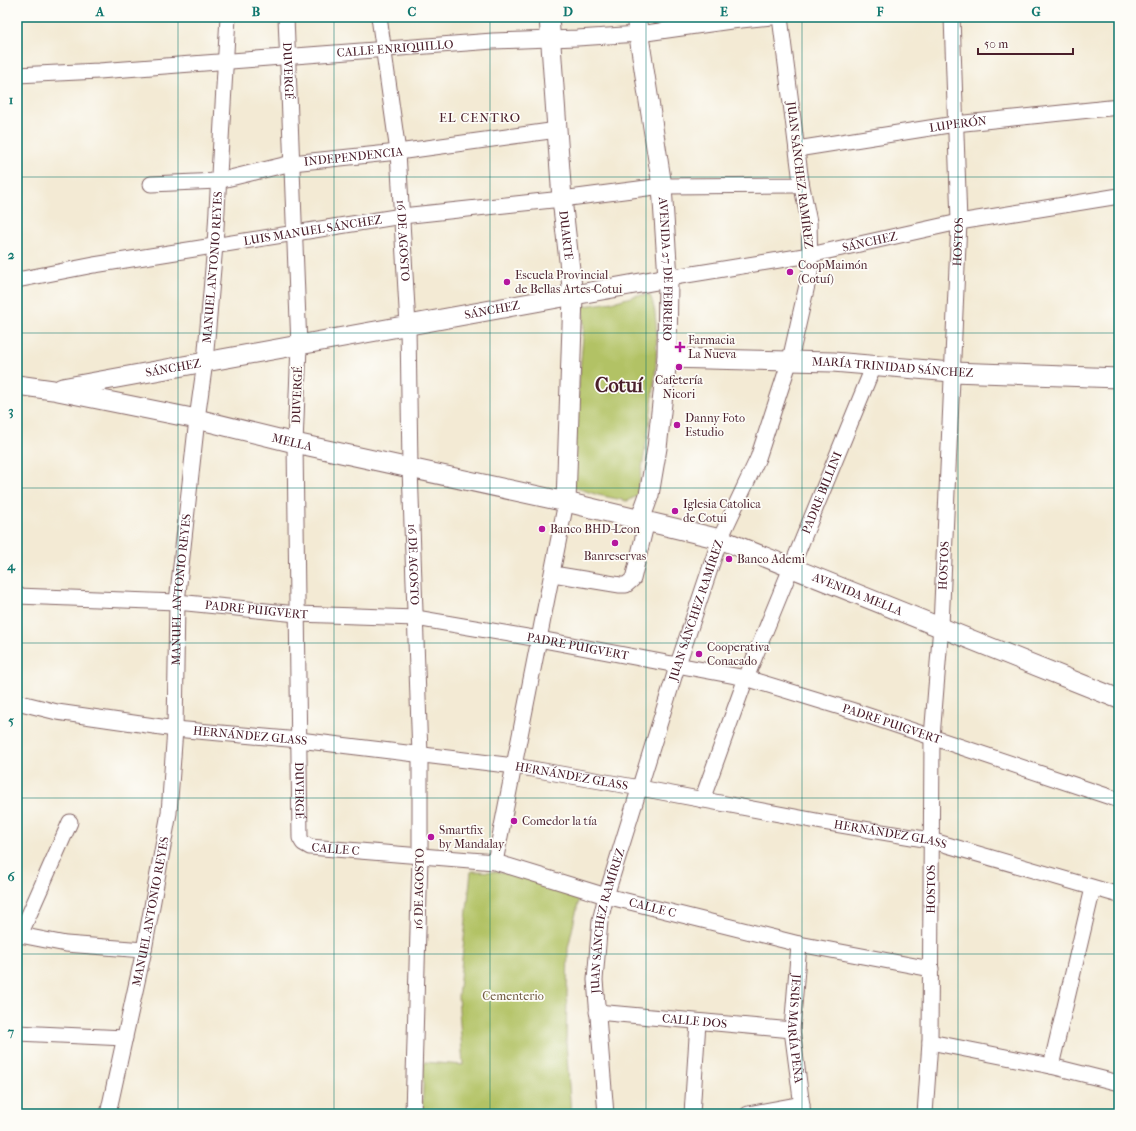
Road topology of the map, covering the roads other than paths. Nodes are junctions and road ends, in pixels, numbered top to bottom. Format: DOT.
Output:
graph roads {
  1 [pos="228,17"];
  2 [pos="286,17"];
  3 [pos="379,17"];
  4 [pos="549,17"];
  5 [pos="772,17"];
  6 [pos="780,17"];
  7 [pos="952,17"];
  8 [pos="638,25"];
  9 [pos="549,39"];
  10 [pos="382,49"];
  11 [pos="288,57"];
  12 [pos="225,61"];
  13 [pos="17,75"];
  14 [pos="1119,107"];
  15 [pos="955,124"];
  16 [pos="557,130"];
  17 [pos="797,149"];
  18 [pos="398,152"];
  19 [pos="292,163"];
  20 [pos="218,181"];
  21 [pos="801,182"];
  22 [pos="151,184"];
  23 [pos="662,186"];
  24 [pos="1119,196"];
  25 [pos="562,199"];
  26 [pos="402,216"];
  27 [pos="959,222"];
  28 [pos="295,232"];
  29 [pos="215,245"];
  30 [pos="810,255"];
  31 [pos="668,278"];
  32 [pos="17,280"];
  33 [pos="573,296"];
  34 [pos="408,326"];
  35 [pos="299,346"];
  36 [pos="667,358"];
  37 [pos="790,360"];
  38 [pos="205,362"];
  39 [pos="874,365"];
  40 [pos="952,372"];
  41 [pos="1119,378"];
  42 [pos="17,385"];
  43 [pos="53,390"];
  44 [pos="197,419"];
  45 [pos="295,443"];
  46 [pos="410,468"];
  47 [pos="566,502"];
  48 [pos="644,520"];
  49 [pos="720,539"];
  50 [pos="792,567"];
  51 [pos="553,574"];
  52 [pos="17,596"];
  53 [pos="177,602"];
  54 [pos="297,614"];
  55 [pos="416,618"];
  56 [pos="941,626"];
  57 [pos="539,639"];
  58 [pos="677,667"];
  59 [pos="746,678"];
  60 [pos="1119,698"];
  61 [pos="17,702"];
  62 [pos="175,729"];
  63 [pos="932,737"];
  64 [pos="299,740"];
  65 [pos="420,755"];
  66 [pos="514,766"];
  67 [pos="640,788"];
  68 [pos="702,800"];
  69 [pos="1119,800"];
  70 [pos="70,822"];
  71 [pos="930,840"];
  72 [pos="303,843"];
  73 [pos="420,856"];
  74 [pos="495,862"];
  75 [pos="1093,888"];
  76 [pos="1119,895"];
  77 [pos="606,896"];
  78 [pos="19,936"];
  79 [pos="799,944"];
  80 [pos="144,950"];
  81 [pos="930,969"];
  82 [pos="597,1012"];
  83 [pos="698,1022"];
  84 [pos="792,1030"];
  85 [pos="17,1033"];
  86 [pos="125,1038"];
  87 [pos="930,1042"];
  88 [pos="1051,1066"];
  89 [pos="1119,1083"];
  90 [pos="802,1109"];
  91 [pos="108,1114"];
  92 [pos="413,1114"];
  93 [pos="606,1114"];
  94 [pos="692,1114"];
  95 [pos="748,1114"];
  96 [pos="925,1114"];
  1 -- 12 [label="street, MANUEL ANTONIO REYES"];
  2 -- 11 [label="street, DUVERGÉ"];
  3 -- 10 [label="street, 16 DE AGOSTO"];
  4 -- 9 [label="main road, DUARTE"];
  5 -- 8 [label="street, CALLE ENRIQUILLO"];
  6 -- 17 [label="street, JUAN SÁNCHEZ RAMÍREZ"];
  7 -- 15 [label="street, HOSTOS"];
  8 -- 9 [label="street, CALLE ENRIQUILLO"];
  8 -- 23 [label="main road, AVENIDA 27 DE FEBRERO"];
  9 -- 10 [label="street, CALLE ENRIQUILLO"];
  9 -- 16 [label="main road, DUARTE"];
  10 -- 11 [label="street, CALLE ENRIQUILLO"];
  10 -- 18 [label="street, 16 DE AGOSTO"];
  11 -- 12 [label="street, CALLE ENRIQUILLO"];
  11 -- 19 [label="street, DUVERGÉ"];
  12 -- 13 [label="street, CALLE ENRIQUILLO"];
  12 -- 20 [label="street, MANUEL ANTONIO REYES"];
  14 -- 15 [label="street, LUPERÓN"];
  15 -- 17 [label="street, LUPERÓN"];
  15 -- 27 [label="street, HOSTOS"];
  16 -- 18 [label="street, INDEPENDENCIA"];
  16 -- 25 [label="main road, DUARTE"];
  17 -- 21 [label="street, JUAN SÁNCHEZ RAMÍREZ"];
  18 -- 19 [label="street, INDEPENDENCIA"];
  18 -- 26 [label="street, 16 DE AGOSTO"];
  19 -- 20 [label="street, INDEPENDENCIA"];
  19 -- 28 [label="street, DUVERGÉ"];
  20 -- 22 [label="street, INDEPENDENCIA"];
  20 -- 29 [label="street, MANUEL ANTONIO REYES"];
  21 -- 23 [label="street, LUIS MANUEL SÁNCHEZ"];
  21 -- 30 [label="street, JUAN SÁNCHEZ RAMÍREZ"];
  23 -- 25 [label="street, LUIS MANUEL SÁNCHEZ"];
  23 -- 31 [label="main road, AVENIDA 27 DE FEBRERO"];
  24 -- 27 [label="street, SÁNCHEZ"];
  25 -- 26 [label="street, LUIS MANUEL SÁNCHEZ"];
  25 -- 33 [label="main road, DUARTE"];
  26 -- 28 [label="street, LUIS MANUEL SÁNCHEZ"];
  26 -- 34 [label="street, 16 DE AGOSTO"];
  27 -- 30 [label="street, SÁNCHEZ"];
  27 -- 40 [label="street, HOSTOS"];
  28 -- 29 [label="street, LUIS MANUEL SÁNCHEZ"];
  28 -- 35 [label="street, DUVERGÉ"];
  29 -- 32 [label="street, LUIS MANUEL SÁNCHEZ"];
  29 -- 38 [label="street, MANUEL ANTONIO REYES"];
  30 -- 31 [label="street, SÁNCHEZ"];
  30 -- 37 [label="street, JUAN SÁNCHEZ RAMÍREZ"];
  31 -- 33 [label="main road, SÁNCHEZ"];
  31 -- 36 [label="main road, AVENIDA 27 DE FEBRERO"];
  33 -- 34 [label="main road, SÁNCHEZ"];
  33 -- 47 [label="main road, DUARTE"];
  34 -- 35 [label="main road, SÁNCHEZ"];
  34 -- 46 [label="street, 16 DE AGOSTO"];
  35 -- 38 [label="main road, SÁNCHEZ"];
  35 -- 45 [label="street, DUVERGÉ"];
  36 -- 37 [label="main road, MARÍA TRINIDAD SÁNCHEZ"];
  36 -- 48 [label="main road, AVENIDA 27 DE FEBRERO"];
  37 -- 39 [label="main road, MARÍA TRINIDAD SÁNCHEZ"];
  37 -- 49 [label="street, JUAN SÁNCHEZ RAMÍREZ"];
  38 -- 43 [label="main road, SÁNCHEZ"];
  38 -- 44 [label="street, MANUEL ANTONIO REYES"];
  39 -- 40 [label="main road, MARÍA TRINIDAD SÁNCHEZ"];
  39 -- 50 [label="street, PADRE BILLINI"];
  40 -- 41 [label="main road, MARÍA TRINIDAD SÁNCHEZ"];
  40 -- 56 [label="street, HOSTOS"];
  42 -- 43 [label="main road, MELLA"];
  43 -- 44 [label="main road, MELLA"];
  44 -- 45 [label="main road, MELLA"];
  44 -- 53 [label="street, MANUEL ANTONIO REYES"];
  45 -- 46 [label="main road, MELLA"];
  45 -- 54 [label="street, DUVERGÉ"];
  46 -- 47 [label="main road, MELLA"];
  46 -- 55 [label="street, 16 DE AGOSTO"];
  47 -- 48 [label="main road, AVENIDA MELLA"];
  47 -- 51 [label="street"];
  48 -- 49 [label="main road, AVENIDA MELLA"];
  48 -- 51 [label="street"];
  49 -- 50 [label="main road, AVENIDA MELLA"];
  49 -- 58 [label="street, JUAN SÁNCHEZ RAMÍREZ"];
  50 -- 56 [label="main road, AVENIDA MELLA"];
  50 -- 59 [label="street, PADRE BILLINI"];
  51 -- 57 [label="street"];
  52 -- 53 [label="street, PADRE PUIGVERT"];
  53 -- 54 [label="street, PADRE PUIGVERT"];
  53 -- 62 [label="street, MANUEL ANTONIO REYES"];
  54 -- 55 [label="street, PADRE PUIGVERT"];
  54 -- 64 [label="street, DUVERGÉ"];
  55 -- 57 [label="street, PADRE PUIGVERT"];
  55 -- 65 [label="street, 16 DE AGOSTO"];
  56 -- 60 [label="main road, AVENIDA MELLA"];
  56 -- 63 [label="street, HOSTOS"];
  57 -- 58 [label="street, PADRE PUIGVERT"];
  57 -- 66 [label="street"];
  58 -- 59 [label="street, PADRE PUIGVERT"];
  58 -- 67 [label="street, JUAN SÁNCHEZ RAMÍREZ"];
  59 -- 63 [label="street, PADRE PUIGVERT"];
  59 -- 68 [label="street, PADRE BILLINI"];
  61 -- 62 [label="street, HERNÁNDEZ GLASS"];
  62 -- 64 [label="street, HERNÁNDEZ GLASS"];
  62 -- 80 [label="street, MANUEL ANTONIO REYES"];
  63 -- 69 [label="street, PADRE PUIGVERT"];
  63 -- 71 [label="street, HOSTOS"];
  64 -- 65 [label="street, HERNÁNDEZ GLASS"];
  64 -- 72 [label="street, DUVERGÉ"];
  65 -- 66 [label="street, HERNÁNDEZ GLASS"];
  65 -- 73 [label="street, 16 DE AGOSTO"];
  66 -- 67 [label="street, HERNÁNDEZ GLASS"];
  66 -- 74 [label="street"];
  67 -- 68 [label="street, HERNÁNDEZ GLASS"];
  67 -- 77 [label="street, JUAN SÁNCHEZ RAMÍREZ"];
  68 -- 71 [label="street, HERNÁNDEZ GLASS"];
  70 -- 78 [label="street"];
  71 -- 75 [label="street, HERNÁNDEZ GLASS"];
  71 -- 81 [label="street, HOSTOS"];
  72 -- 73 [label="street, CALLE C"];
  73 -- 74 [label="street, CALLE C"];
  73 -- 92 [label="street, 16 DE AGOSTO"];
  74 -- 77 [label="street, CALLE C"];
  75 -- 76 [label="street, HERNÁNDEZ GLASS"];
  75 -- 88 [label="street"];
  77 -- 79 [label="street, CALLE C"];
  77 -- 82 [label="street, JUAN SÁNCHEZ RAMÍREZ"];
  78 -- 80 [label="street"];
  79 -- 81 [label="street, CALLE C"];
  79 -- 84 [label="street, JESÚS MARÍA PEÑA"];
  80 -- 86 [label="street, MANUEL ANTONIO REYES"];
  81 -- 87 [label="street, HOSTOS"];
  82 -- 83 [label="street, CALLE DOS"];
  82 -- 93 [label="street, JUAN SÁNCHEZ RAMÍREZ"];
  83 -- 84 [label="street, CALLE DOS"];
  83 -- 94 [label="street"];
  84 -- 90 [label="street, JESÚS MARÍA PEÑA"];
  85 -- 86 [label="street"];
  86 -- 91 [label="street, MANUEL ANTONIO REYES"];
  87 -- 88 [label="street"];
  87 -- 96 [label="street, HOSTOS"];
  88 -- 89 [label="street"];
  90 -- 95 [label="street"];
}
